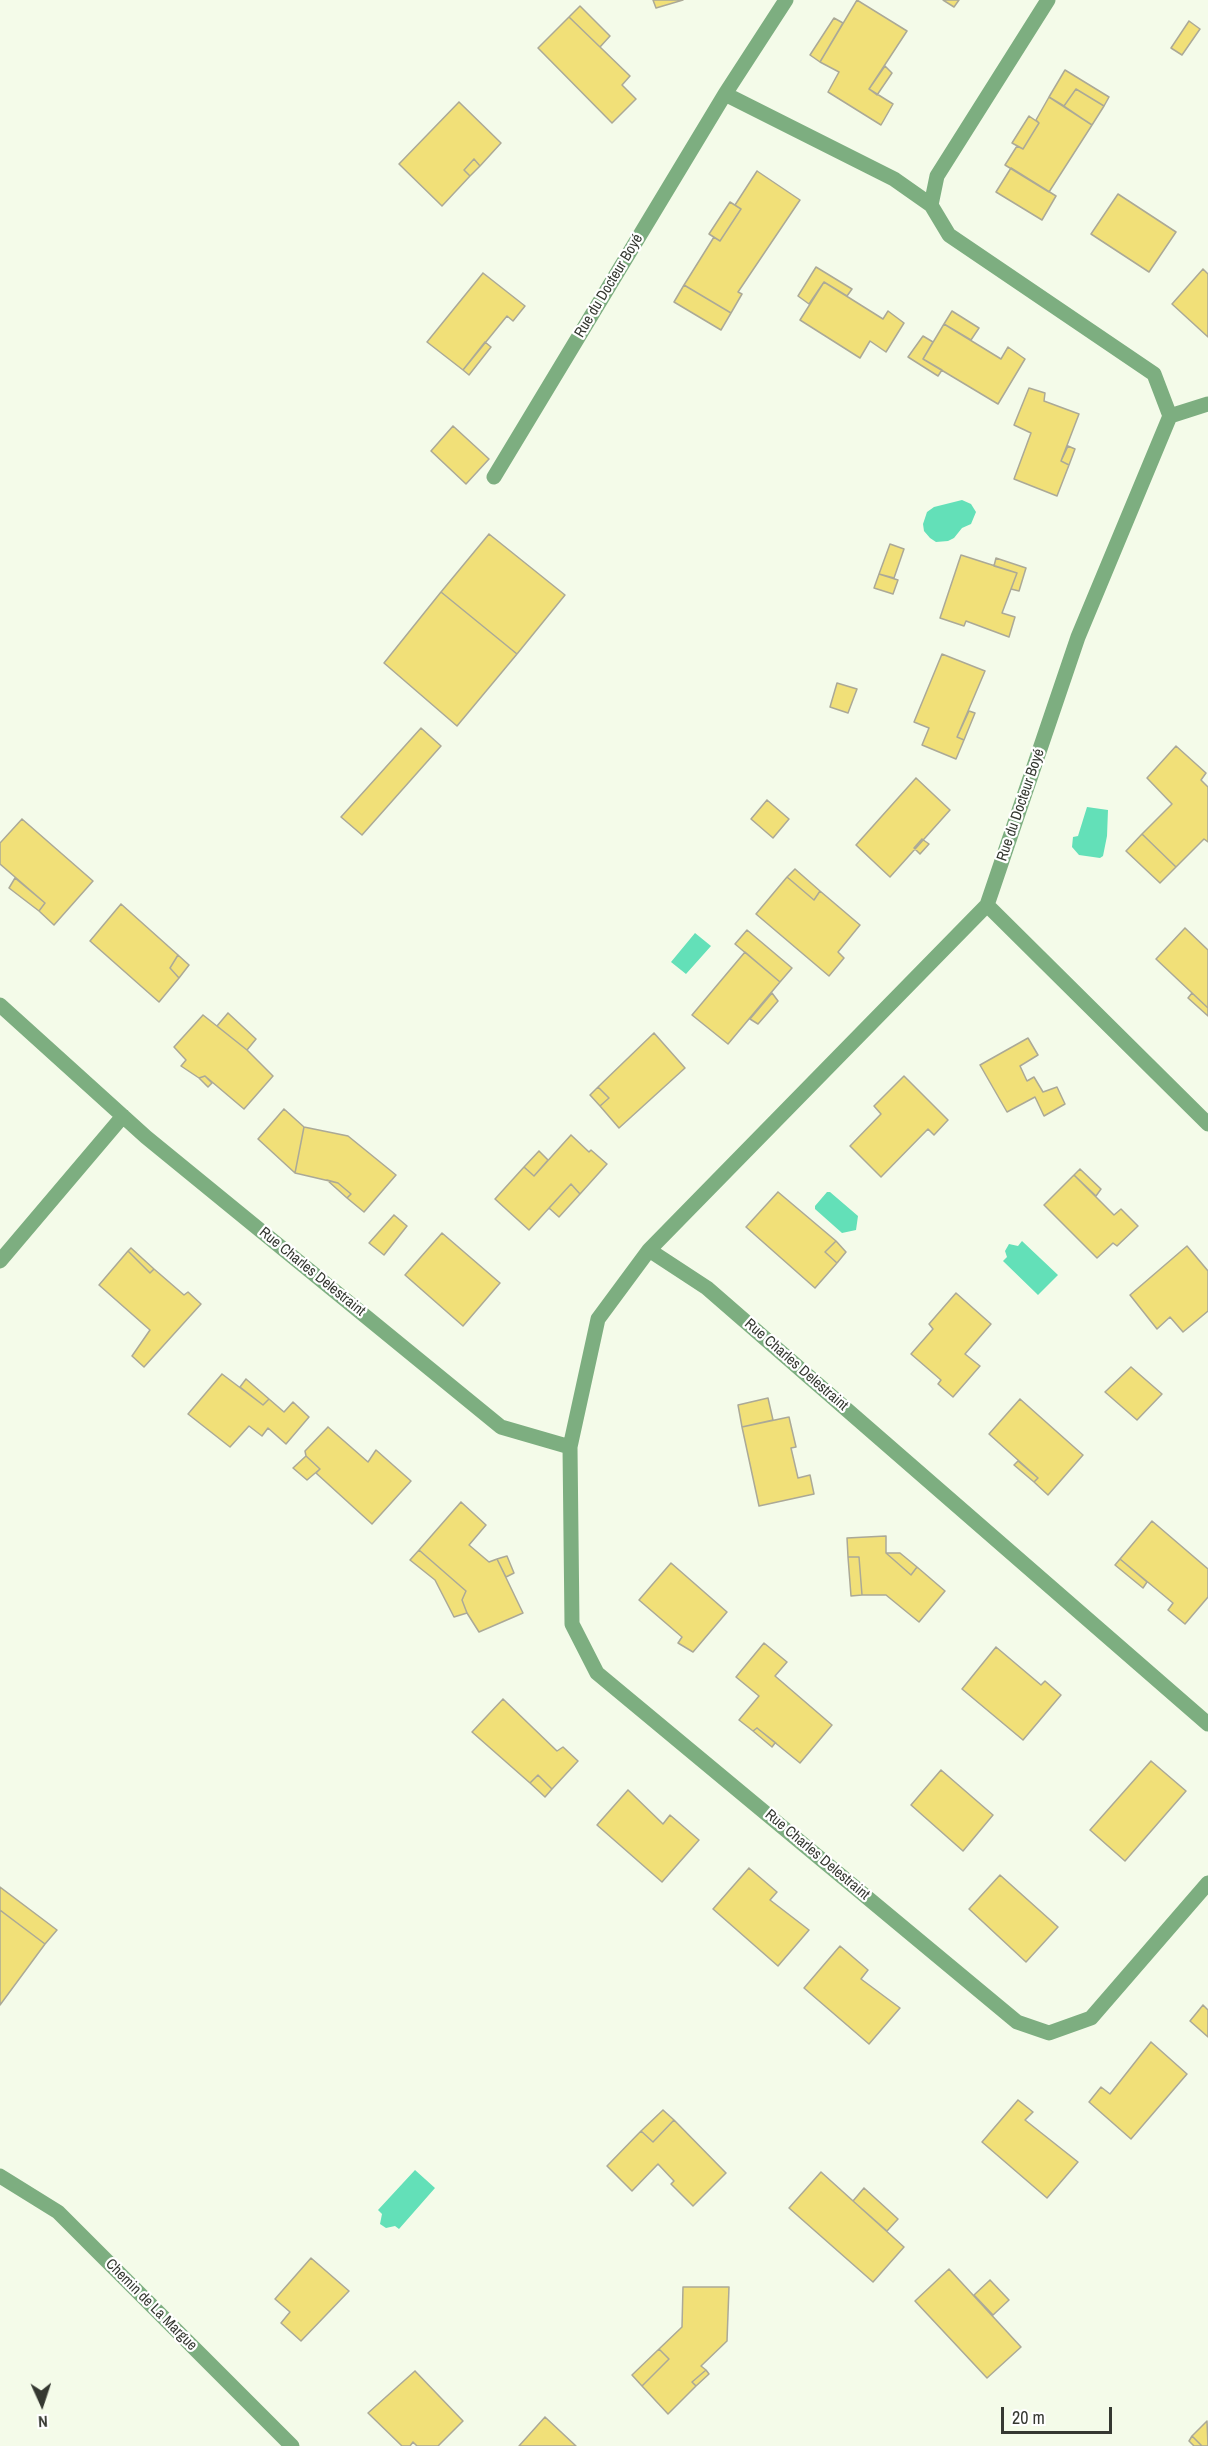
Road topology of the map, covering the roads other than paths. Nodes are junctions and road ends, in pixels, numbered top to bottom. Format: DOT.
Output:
graph roads {
  1 [pos="786,0"];
  2 [pos="1048,0"];
  3 [pos="725,94"];
  4 [pos="931,205"];
  5 [pos="1208,404"];
  6 [pos="1170,416"];
  7 [pos="494,477"];
  8 [pos="987,905"];
  9 [pos="0,1005"];
  10 [pos="123,1116"];
  11 [pos="1208,1124"];
  12 [pos="649,1250"];
  13 [pos="0,1261"];
  14 [pos="570,1448"];
  15 [pos="1208,1724"];
  16 [pos="1208,1883"];
  17 [pos="0,2176"];
  18 [pos="292,2446"];
  1 -- 3 [label="street, Rue du Docteur Boyé"];
  2 -- 4 [label="street"];
  3 -- 4 [label="street"];
  3 -- 7 [label="street, Rue du Docteur Boyé"];
  4 -- 6 [label="street"];
  5 -- 6 [label="street"];
  6 -- 8 [label="street, Rue du Docteur Boyé"];
  8 -- 11 [label="street"];
  8 -- 12 [label="street, Rue Charles Delestraint"];
  9 -- 10 [label="street, Rue Charles Delestraint"];
  10 -- 13 [label="street"];
  10 -- 14 [label="street, Rue Charles Delestraint"];
  12 -- 14 [label="street, Rue Charles Delestraint"];
  12 -- 15 [label="street, Rue Charles Delestraint"];
  14 -- 16 [label="street, Rue Charles Delestraint"];
  17 -- 18 [label="street, Chemin de La Margue"];
}
